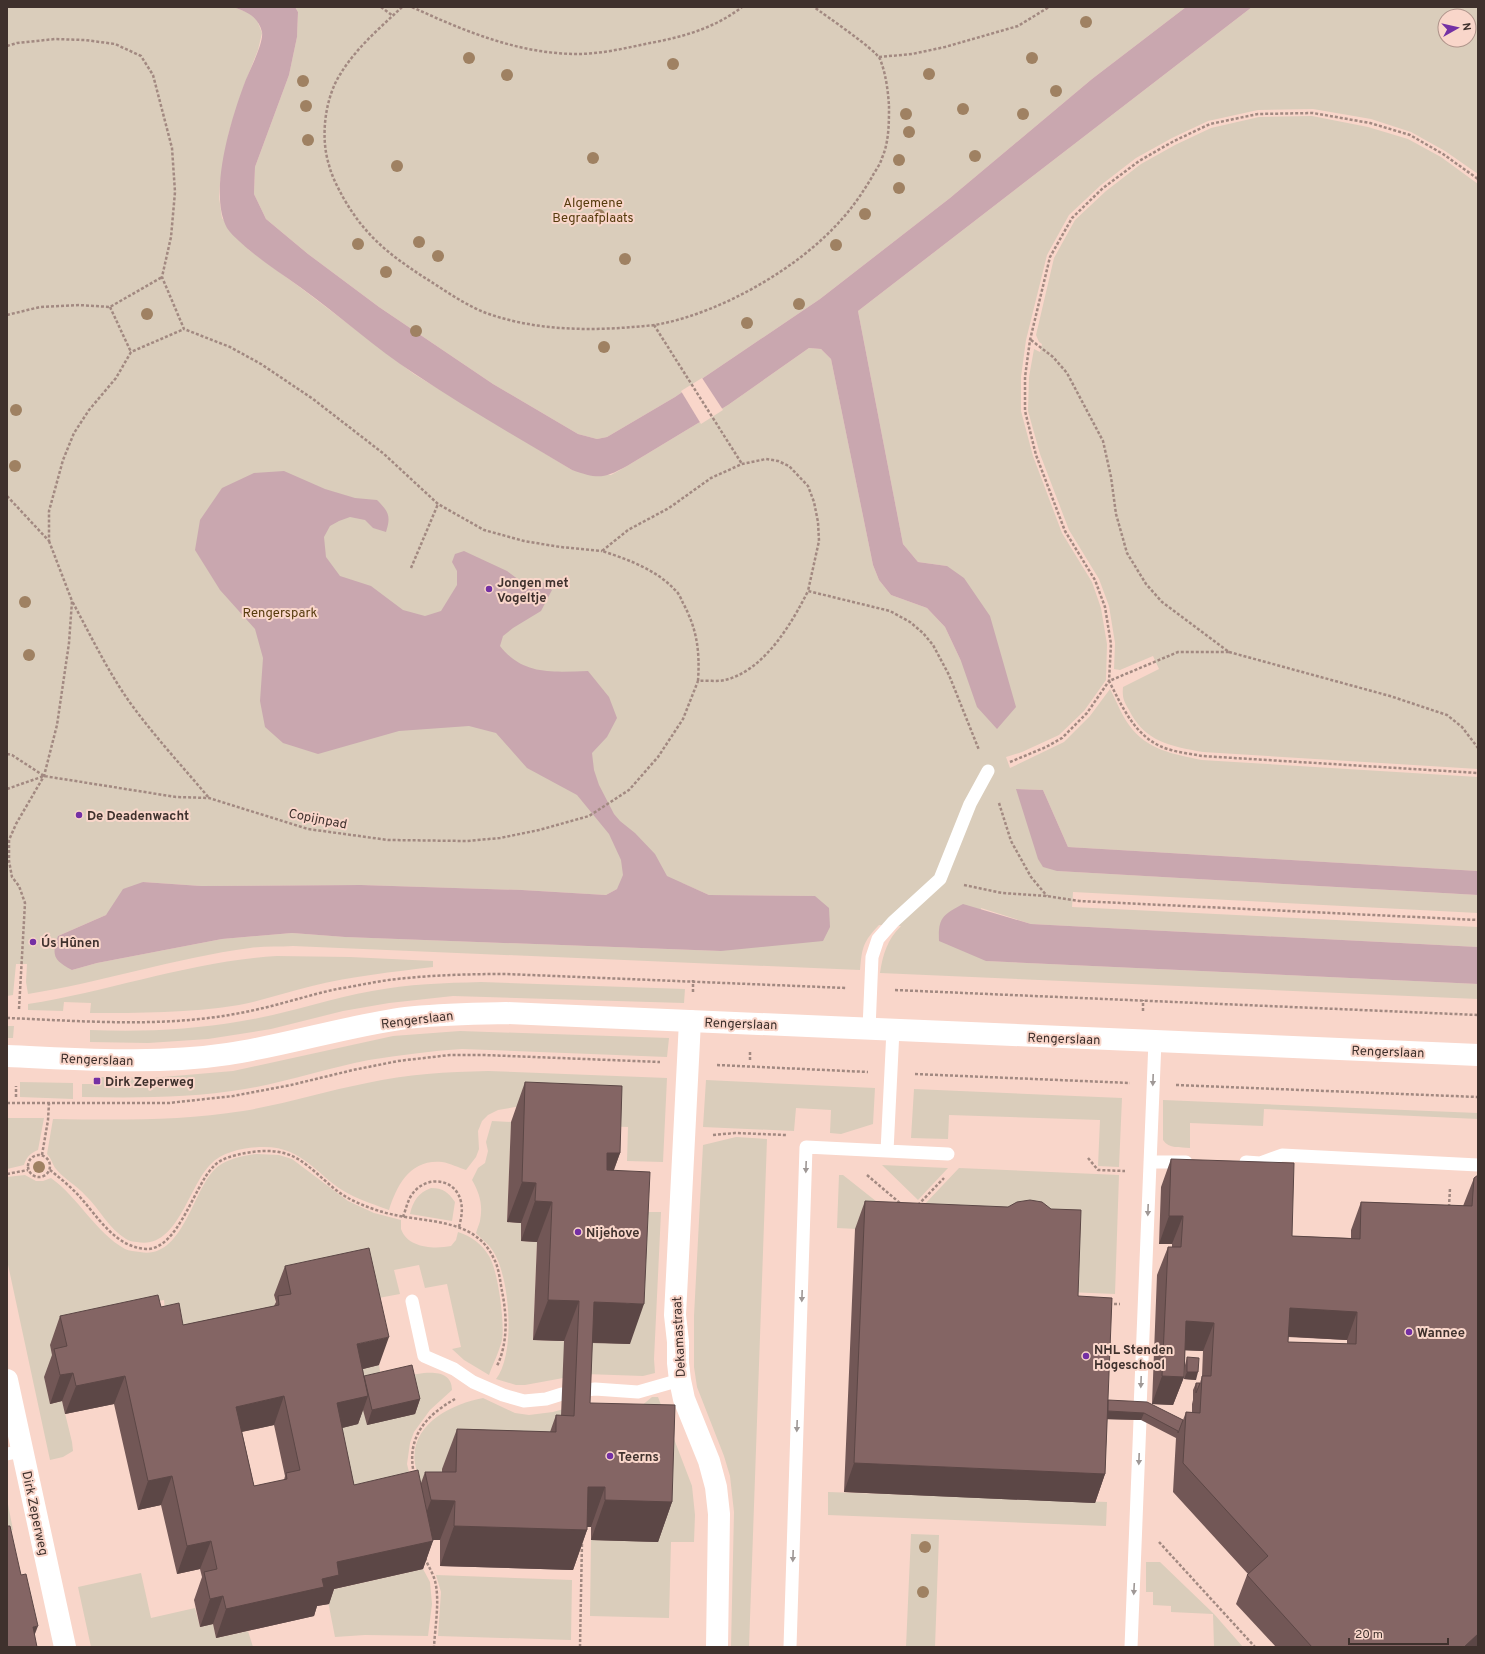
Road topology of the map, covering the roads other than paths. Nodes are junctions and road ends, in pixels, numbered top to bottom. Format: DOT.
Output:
graph roads {
  1 [pos="988,771"];
  2 [pos="690,1021"];
  3 [pos="869,1029"];
  4 [pos="893,1030"];
  5 [pos="1155,1041"];
  6 [pos="1478,1055"];
  7 [pos="7,1056"];
  8 [pos="887,1151"];
  9 [pos="948,1154"];
  10 [pos="1200,1160"];
  11 [pos="1150,1162"];
  12 [pos="1230,1162"];
  13 [pos="1478,1165"];
  14 [pos="412,1301"];
  15 [pos="7,1380"];
  16 [pos="680,1380"];
  17 [pos="578,1390"];
  18 [pos="562,1394"];
  19 [pos="15,1452"];
  20 [pos="65,1647"];
  21 [pos="717,1647"];
  22 [pos="790,1647"];
  23 [pos="1131,1647"];
  1 -- 3 [label="lane"];
  2 -- 3 [label="street, Rengerslaan"];
  2 -- 7 [label="street, Rengerslaan"];
  2 -- 16 [label="street, Dekamastraat"];
  3 -- 4 [label="street, Rengerslaan"];
  4 -- 5 [label="street, Rengerslaan"];
  4 -- 8 [label="lane"];
  5 -- 6 [label="street, Rengerslaan"];
  5 -- 11 [label="lane, one-way"];
  8 -- 9 [label="lane"];
  8 -- 22 [label="lane, one-way"];
  10 -- 11 [label="lane"];
  11 -- 23 [label="lane, one-way"];
  12 -- 13 [label="lane"];
  14 -- 18 [label="lane"];
  15 -- 19 [label="street, Dirk Zeperweg"];
  16 -- 17 [label="lane"];
  16 -- 21 [label="street, Dekamastraat"];
  19 -- 20 [label="street, Dirk Zeperweg"];
}
